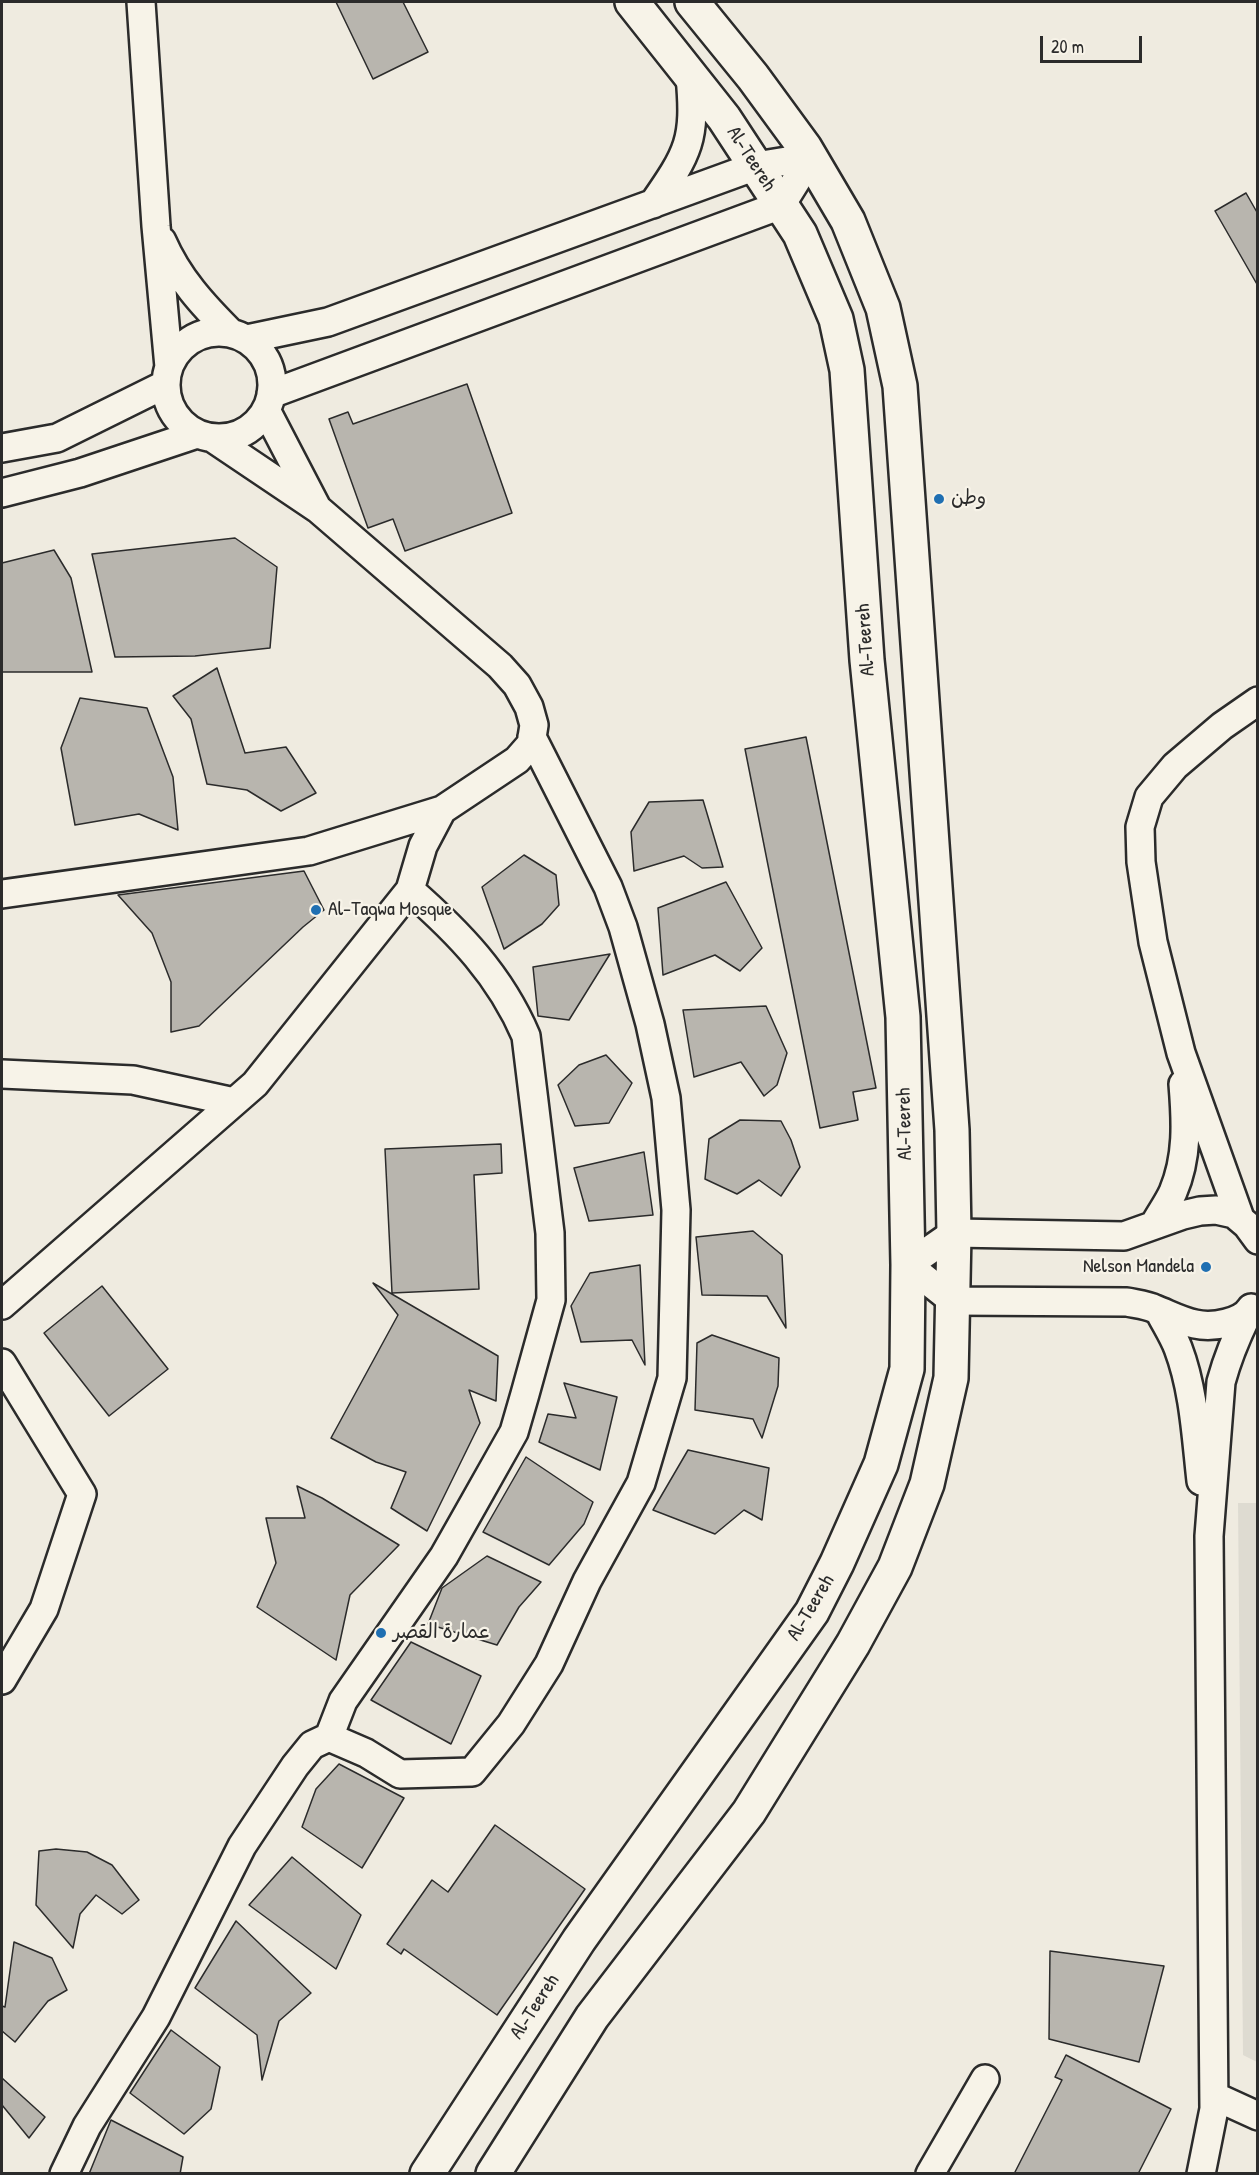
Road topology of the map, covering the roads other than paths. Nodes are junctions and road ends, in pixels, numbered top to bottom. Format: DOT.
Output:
graph roads {
  1 [pos="141,2"];
  2 [pos="632,2"];
  3 [pos="692,2"];
  4 [pos="690,76"];
  5 [pos="811,158"];
  6 [pos="756,166"];
  7 [pos="653,204"];
  8 [pos="781,205"];
  9 [pos="156,226"];
  10 [pos="239,336"];
  11 [pos="167,375"];
  12 [pos="269,402"];
  13 [pos="206,437"];
  14 [pos="2,448"];
  15 [pos="2,493"];
  16 [pos="318,509"];
  17 [pos="1257,701"];
  18 [pos="532,737"];
  19 [pos="442,810"];
  20 [pos="410,890"];
  21 [pos="2,894"];
  22 [pos="1181,1053"];
  23 [pos="2,1074"];
  24 [pos="234,1102"];
  25 [pos="1154,1225"];
  26 [pos="1252,1231"];
  27 [pos="954,1233"];
  28 [pos="908,1265"];
  29 [pos="953,1301"];
  30 [pos="2,1305"];
  31 [pos="1255,1306"];
  32 [pos="1159,1311"];
  33 [pos="2,1362"];
  34 [pos="1209,1536"];
  35 [pos="2,1680"];
  36 [pos="329,1737"];
  37 [pos="985,2079"];
  38 [pos="1214,2096"];
  39 [pos="1257,2116"];
  40 [pos="64,2174"];
  41 [pos="428,2174"];
  42 [pos="494,2174"];
  43 [pos="930,2174"];
  44 [pos="1201,2174"];
  1 -- 9 [label="street"];
  2 -- 4 [label="main road, Al-Teereh"];
  3 -- 5 [label="main road"];
  4 -- 6 [label="main road, Al-Teereh"];
  4 -- 7 [label="street"];
  5 -- 6 [label="street"];
  5 -- 8 [label="street"];
  5 -- 27 [label="main road"];
  6 -- 7 [label="street"];
  6 -- 8 [label="main road, Al-Teereh"];
  7 -- 10 [label="street"];
  8 -- 12 [label="street"];
  8 -- 28 [label="main road, Al-Teereh"];
  9 -- 10 [label="street"];
  9 -- 11 [label="street"];
  10 -- 11 [label="street"];
  10 -- 12 [label="street"];
  11 -- 13 [label="street"];
  11 -- 14 [label="street"];
  12 -- 13 [label="street"];
  12 -- 16 [label="street"];
  13 -- 15 [label="street"];
  13 -- 16 [label="street"];
  16 -- 18 [label="street"];
  17 -- 22 [label="street"];
  18 -- 19 [label="street"];
  18 -- 36 [label="street"];
  19 -- 20 [label="street"];
  19 -- 21 [label="street"];
  20 -- 24 [label="street"];
  20 -- 36 [label="street"];
  22 -- 25 [label="street"];
  22 -- 26 [label="street"];
  23 -- 24 [label="street"];
  24 -- 30 [label="street"];
  25 -- 26 [label="street"];
  25 -- 27 [label="street"];
  27 -- 28 [label="street"];
  27 -- 29 [label="main road"];
  28 -- 29 [label="street"];
  28 -- 41 [label="main road, Al-Teereh"];
  29 -- 32 [label="street"];
  29 -- 42 [label="main road"];
  31 -- 32 [label="street"];
  31 -- 34 [label="street"];
  32 -- 34 [label="street"];
  33 -- 35 [label="street"];
  34 -- 38 [label="street"];
  36 -- 40 [label="street"];
  37 -- 43 [label="street"];
  38 -- 39 [label="street"];
  38 -- 44 [label="street"];
}
